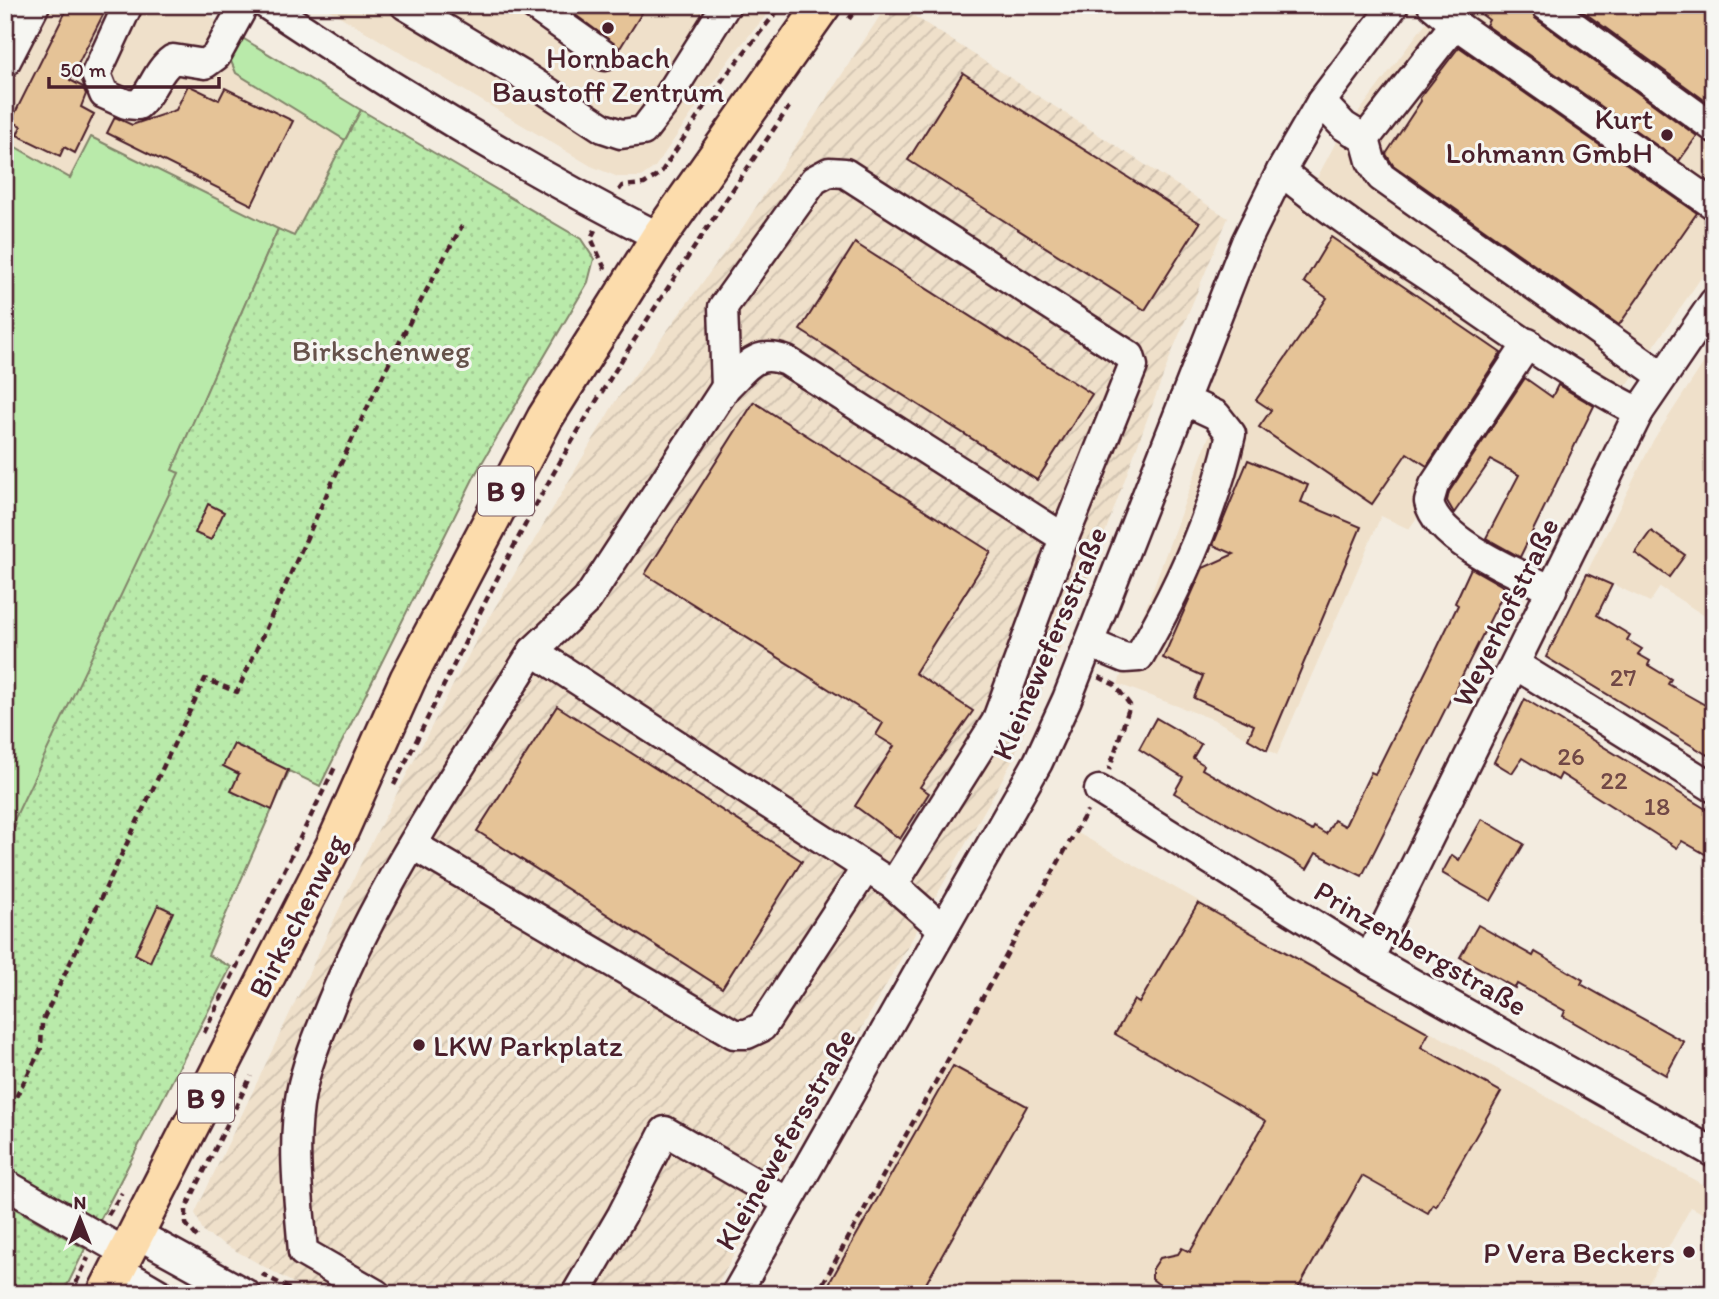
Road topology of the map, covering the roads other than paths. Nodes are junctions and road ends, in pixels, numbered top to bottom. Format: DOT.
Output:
graph roads {
  1 [pos="35,5"];
  2 [pos="128,5"];
  3 [pos="244,5"];
  4 [pos="267,5"];
  5 [pos="405,5"];
  6 [pos="533,5"];
  7 [pos="726,5"];
  8 [pos="1394,5"];
  9 [pos="1432,5"];
  10 [pos="1545,5"];
  11 [pos="833,16"];
  12 [pos="1455,24"];
  13 [pos="605,56"];
  14 [pos="5,63"];
  15 [pos="1321,102"];
  16 [pos="1714,128"];
  17 [pos="1365,139"];
  18 [pos="1281,171"];
  19 [pos="1714,205"];
  20 [pos="659,237"];
  21 [pos="1714,302"];
  22 [pos="1528,343"];
  23 [pos="1661,375"];
  24 [pos="726,387"];
  25 [pos="1184,400"];
  26 [pos="1639,412"];
  27 [pos="1064,538"];
  28 [pos="1552,590"];
  29 [pos="533,652"];
  30 [pos="1084,655"];
  31 [pos="1516,666"];
  32 [pos="1714,788"];
  33 [pos="1099,790"];
  34 [pos="413,845"];
  35 [pos="866,868"];
  36 [pos="893,885"];
  37 [pos="943,929"];
  38 [pos="1369,959"];
  39 [pos="1714,1153"];
  40 [pos="5,1184"];
  41 [pos="788,1202"];
  42 [pos="121,1262"];
  43 [pos="160,1294"];
  44 [pos="246,1294"];
  45 [pos="376,1294"];
  46 [pos="576,1294"];
  47 [pos="736,1294"];
  1 -- 14 [label="street"];
  2 -- 3 [label="street"];
  4 -- 20 [label="street"];
  5 -- 7 [label="street"];
  6 -- 13 [label="street"];
  8 -- 15 [label="street, Kleinewefersstraße"];
  9 -- 12 [label="street"];
  10 -- 16 [label="street"];
  11 -- 20 [label="main road, Birkschenweg / B 9"];
  12 -- 17 [label="street"];
  12 -- 19 [label="street"];
  15 -- 17 [label="street"];
  15 -- 18 [label="street, Kleinewefersstraße"];
  17 -- 23 [label="street"];
  18 -- 22 [label="street"];
  18 -- 25 [label="street, Kleinewefersstraße"];
  20 -- 42 [label="main road, Birkschenweg / B 9"];
  21 -- 23 [label="street, Weyerhofstraße"];
  22 -- 26 [label="street"];
  22 -- 28 [label="street"];
  23 -- 26 [label="street, Weyerhofstraße"];
  24 -- 27 [label="street"];
  24 -- 27 [label="street"];
  24 -- 29 [label="street"];
  25 -- 30 [label="street, Kleinewefersstraße"];
  25 -- 30 [label="street"];
  26 -- 28 [label="street, Weyerhofstraße"];
  27 -- 36 [label="street"];
  28 -- 31 [label="street, Weyerhofstraße"];
  29 -- 34 [label="street"];
  29 -- 35 [label="street"];
  30 -- 37 [label="street, Kleinewefersstraße"];
  31 -- 32 [label="street"];
  31 -- 38 [label="street, Weyerhofstraße"];
  33 -- 38 [label="street, Prinzenbergstraße"];
  34 -- 35 [label="street"];
  34 -- 45 [label="street"];
  35 -- 36 [label="street"];
  36 -- 37 [label="street"];
  37 -- 41 [label="street, Kleinewefersstraße"];
  38 -- 39 [label="street, Prinzenbergstraße"];
  40 -- 42 [label="street"];
  41 -- 46 [label="street"];
  41 -- 47 [label="street, Kleinewefersstraße"];
  42 -- 43 [label="street"];
  42 -- 44 [label="street"];
}
